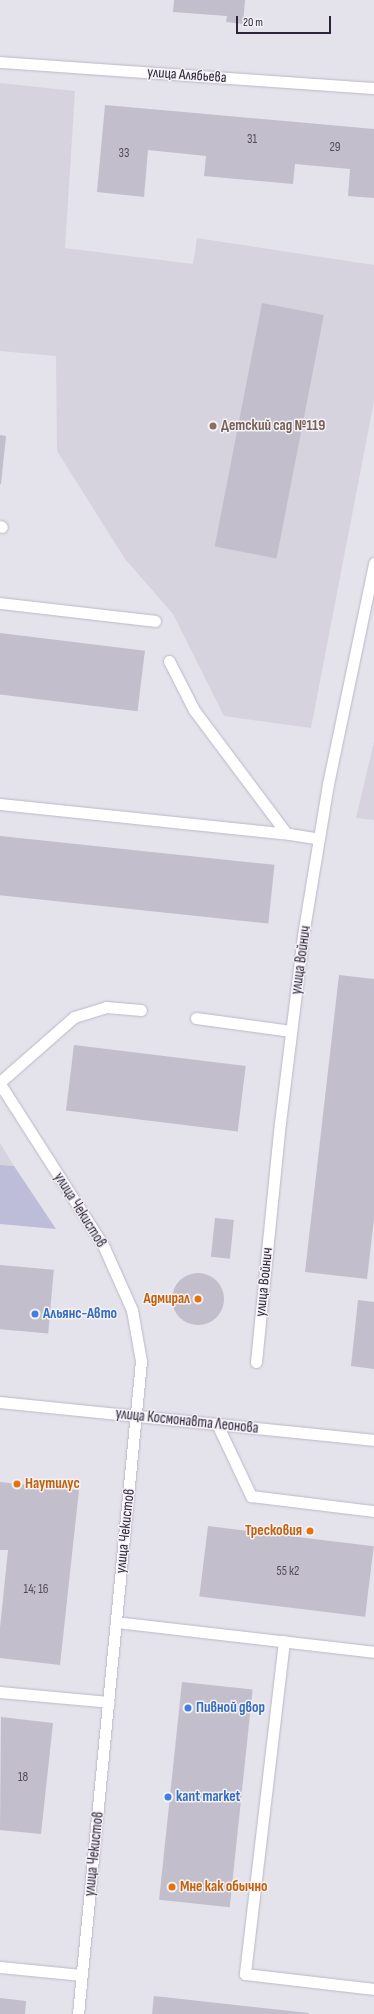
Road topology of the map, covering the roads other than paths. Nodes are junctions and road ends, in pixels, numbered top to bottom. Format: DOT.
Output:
graph roads {
  1 [pos="0,62"];
  2 [pos="374,88"];
  3 [pos="374,563"];
  4 [pos="0,603"];
  5 [pos="155,621"];
  6 [pos="169,662"];
  7 [pos="0,804"];
  8 [pos="286,833"];
  9 [pos="319,839"];
  10 [pos="140,1010"];
  11 [pos="196,1018"];
  12 [pos="291,1031"];
  13 [pos="0,1083"];
  14 [pos="256,1362"];
  15 [pos="0,1402"];
  16 [pos="137,1416"];
  17 [pos="217,1424"];
  18 [pos="374,1440"];
  19 [pos="374,1511"];
  20 [pos="116,1622"];
  21 [pos="284,1641"];
  22 [pos="374,1652"];
  23 [pos="0,1692"];
  24 [pos="108,1702"];
  25 [pos="0,1967"];
  26 [pos="82,1975"];
  27 [pos="374,1989"];
  28 [pos="78,2014"];
  1 -- 2 [label="street, улица Алябьева"];
  3 -- 9 [label="street, улица Войнич"];
  4 -- 5 [label="street"];
  6 -- 8 [label="street"];
  7 -- 8 [label="street"];
  8 -- 9 [label="street"];
  9 -- 12 [label="street, улица Войнич"];
  10 -- 13 [label="street"];
  11 -- 12 [label="street"];
  12 -- 14 [label="street, улица Войнич"];
  13 -- 16 [label="street, улица Чекистов"];
  15 -- 16 [label="street, улица Космонавта Леонова"];
  16 -- 17 [label="street, улица Космонавта Леонова"];
  16 -- 20 [label="street, улица Чекистов"];
  17 -- 18 [label="street, улица Космонавта Леонова"];
  17 -- 19 [label="street"];
  20 -- 21 [label="street"];
  20 -- 24 [label="street, улица Чекистов"];
  21 -- 22 [label="street"];
  21 -- 27 [label="street"];
  23 -- 24 [label="street"];
  24 -- 26 [label="street, улица Чекистов"];
  25 -- 26 [label="street"];
  26 -- 28 [label="street, улица Чекистов"];
}
